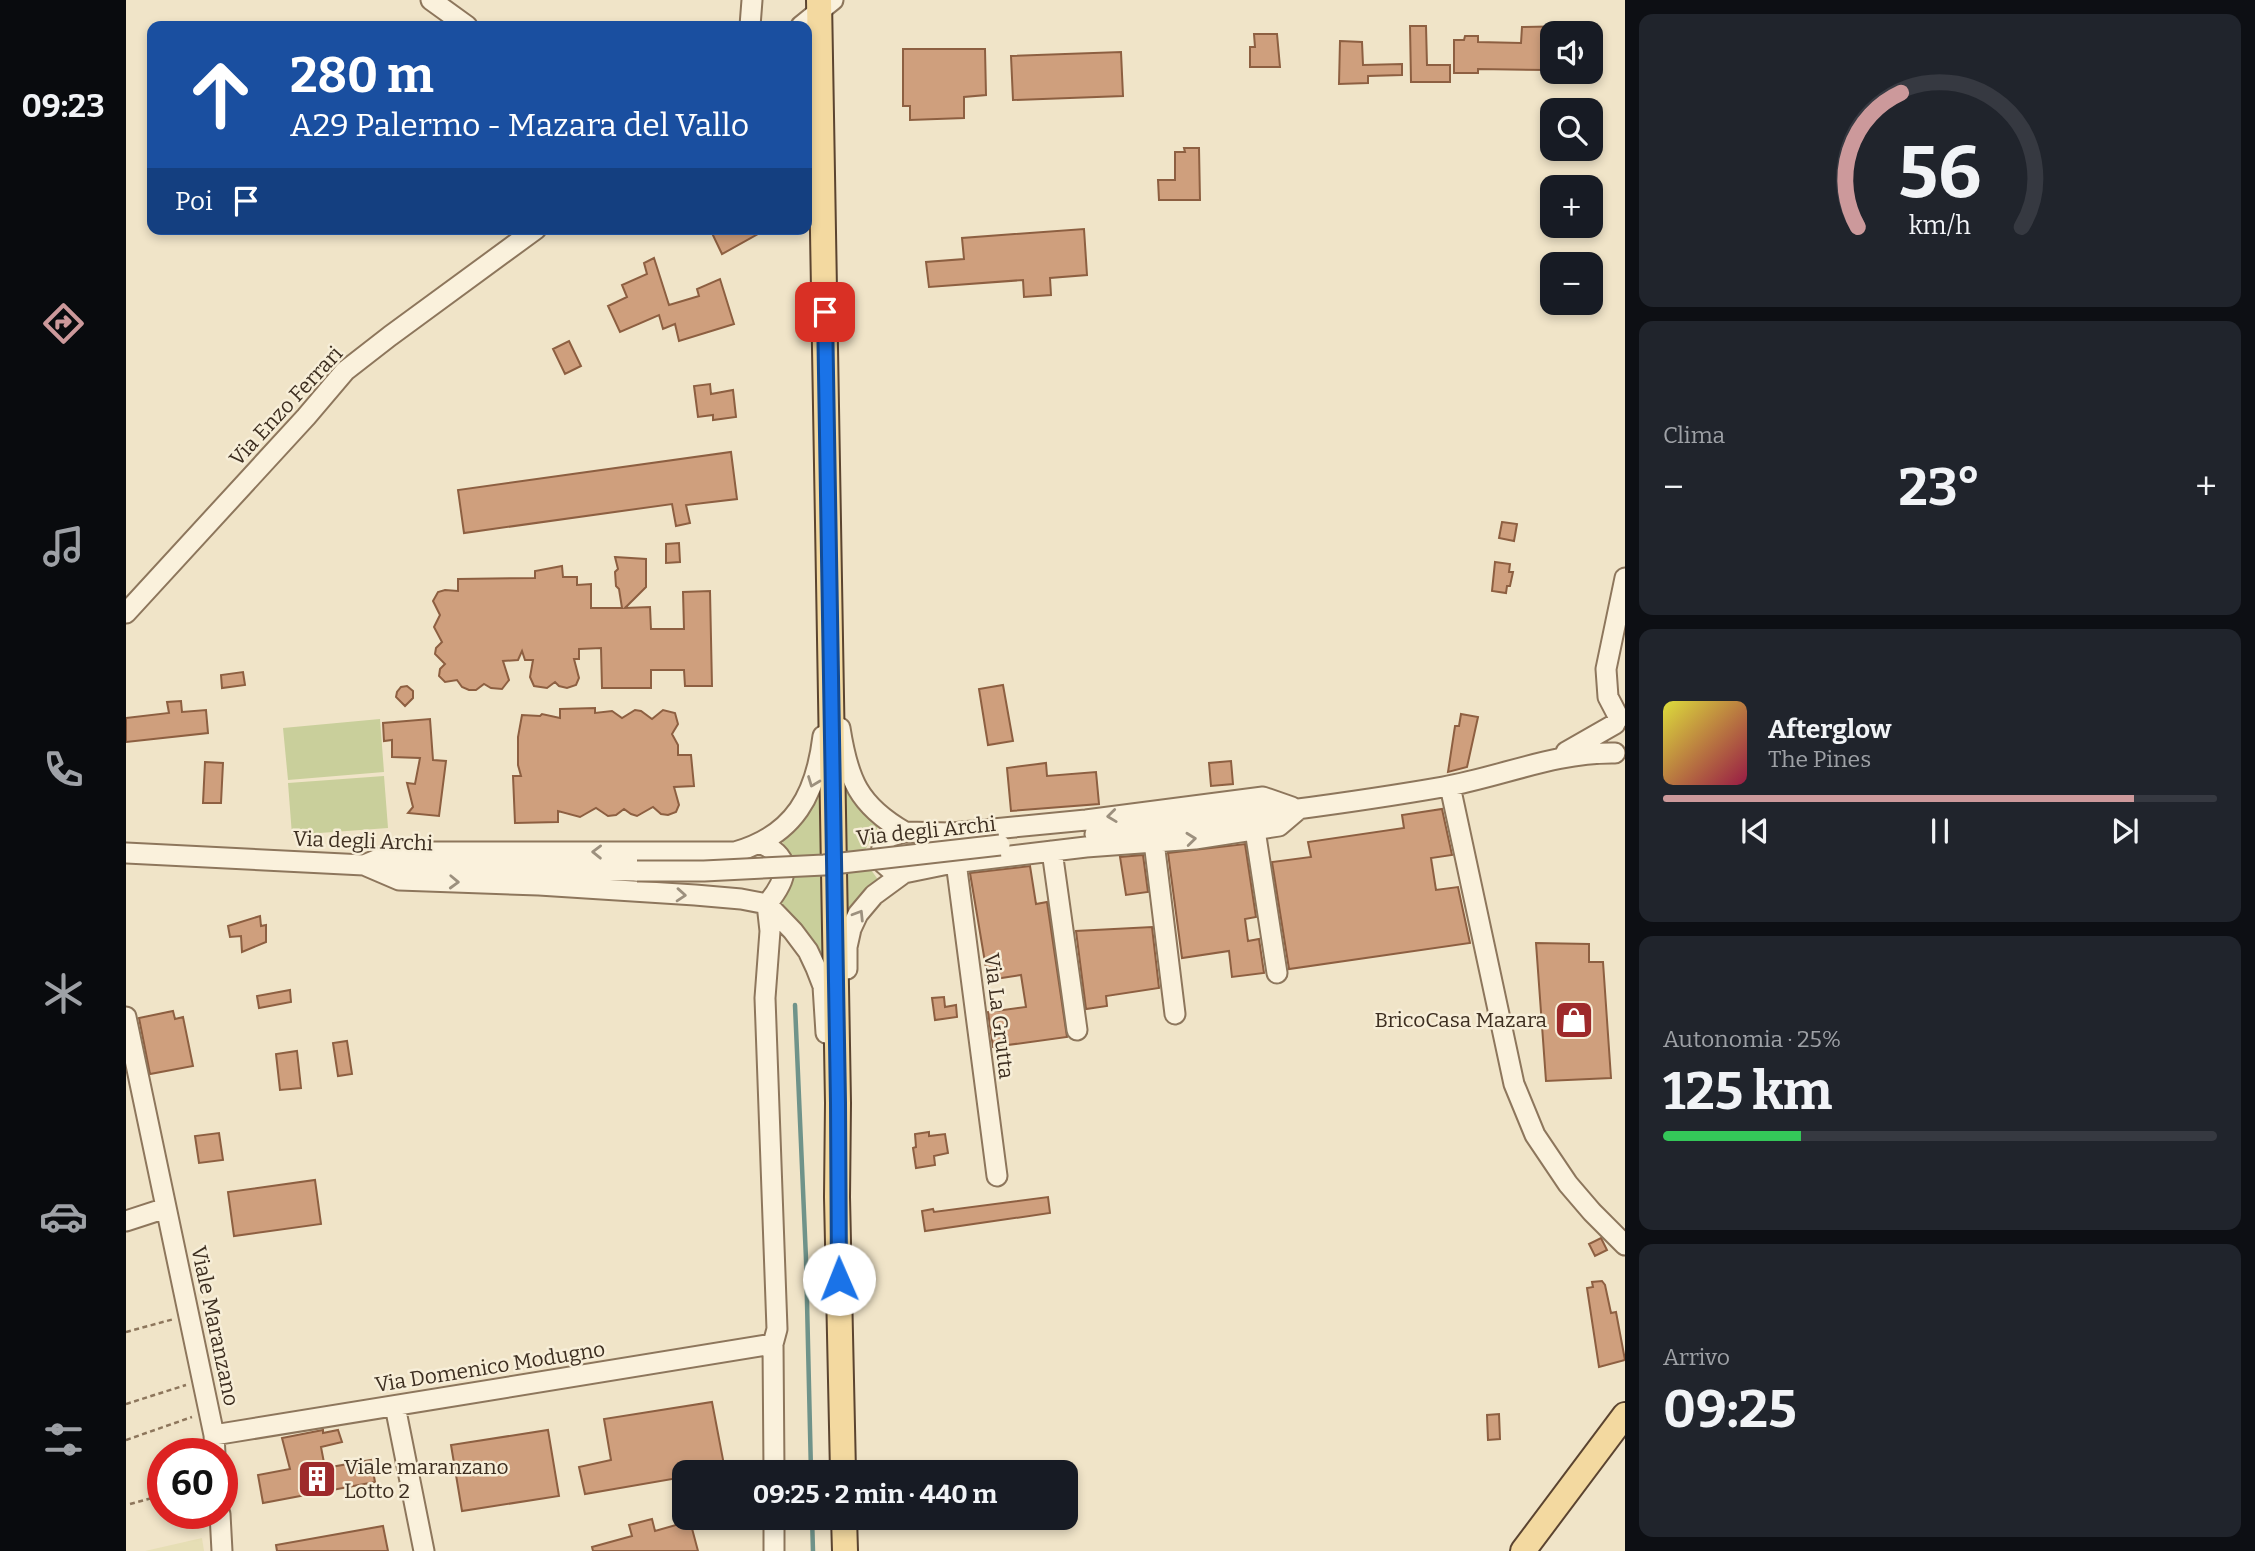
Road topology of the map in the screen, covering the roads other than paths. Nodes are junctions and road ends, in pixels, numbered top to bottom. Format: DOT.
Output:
graph roads {
  1 [pos="431,0"];
  2 [pos="752,0"];
  3 [pos="818,10"];
  4 [pos="460,21"];
  5 [pos="750,21"];
  6 [pos="519,235"];
  7 [pos="1625,578"];
  8 [pos="126,612"];
  9 [pos="831,667"];
  10 [pos="1606,669"];
  11 [pos="1625,689"];
  12 [pos="1620,718"];
  13 [pos="1556,758"];
  14 [pos="1620,759"];
  15 [pos="1450,786"];
  16 [pos="1299,809"];
  17 [pos="1255,830"];
  18 [pos="905,832"];
  19 [pos="1154,842"];
  20 [pos="762,844"];
  21 [pos="1052,851"];
  22 [pos="126,853"];
  23 [pos="956,862"];
  24 [pos="364,865"];
  25 [pos="904,873"];
  26 [pos="767,904"];
  27 [pos="1277,973"];
  28 [pos="1175,1014"];
  29 [pos="126,1017"];
  30 [pos="1077,1030"];
  31 [pos="838,1103"];
  32 [pos="997,1177"];
  33 [pos="166,1208"];
  34 [pos="126,1221"];
  35 [pos="1625,1245"];
  36 [pos="773,1344"];
  37 [pos="395,1406"];
  38 [pos="1625,1415"];
  39 [pos="214,1438"];
  40 [pos="238,1440"];
  41 [pos="774,1460"];
  42 [pos="843,1460"];
  43 [pos="221,1529"];
  44 [pos="774,1530"];
  45 [pos="844,1530"];
  46 [pos="222,1551"];
  47 [pos="424,1551"];
  48 [pos="774,1551"];
  49 [pos="845,1551"];
  50 [pos="1523,1551"];
  1 -- 4 [label="street"];
  2 -- 5 [label="street"];
  3 -- 9 [label="main road"];
  6 -- 8 [label="street, Via Enzo Ferrari"];
  7 -- 10 [label="street"];
  9 -- 18 [label="street"];
  9 -- 20 [label="street, one-way"];
  9 -- 31 [label="main road"];
  10 -- 11 [label="street"];
  10 -- 12 [label="street"];
  12 -- 13 [label="street, Via degli Archi"];
  12 -- 14 [label="street"];
  13 -- 14 [label="street, Via degli Archi"];
  13 -- 15 [label="street, Via degli Archi"];
  15 -- 16 [label="street, Via degli Archi"];
  15 -- 35 [label="street"];
  16 -- 17 [label="street"];
  16 -- 18 [label="street, one-way"];
  16 -- 24 [label="street, Via degli Archi, bridge"];
  19 -- 17 [label="street, one-way"];
  17 -- 27 [label="street"];
  18 -- 25 [label="street"];
  19 -- 21 [label="street"];
  19 -- 28 [label="street"];
  20 -- 24 [label="street, one-way"];
  20 -- 26 [label="street"];
  21 -- 23 [label="street"];
  21 -- 30 [label="street"];
  22 -- 24 [label="street, Via degli Archi"];
  23 -- 25 [label="street"];
  23 -- 32 [label="street, Via La Grutta"];
  24 -- 26 [label="street, one-way"];
  31 -- 25 [label="street, one-way"];
  26 -- 31 [label="street"];
  26 -- 36 [label="street"];
  29 -- 33 [label="street, Viale Maranzano"];
  31 -- 42 [label="main road"];
  33 -- 34 [label="street"];
  33 -- 39 [label="street, Viale Maranzano"];
  36 -- 37 [label="street, Via Domenico Modugno"];
  36 -- 41 [label="street"];
  37 -- 40 [label="street, Via Domenico Modugno"];
  37 -- 47 [label="street"];
  38 -- 50 [label="main road"];
  43 -- 46 [label="street"];
  44 -- 48 [label="street"];
  45 -- 49 [label="main road"];
}
